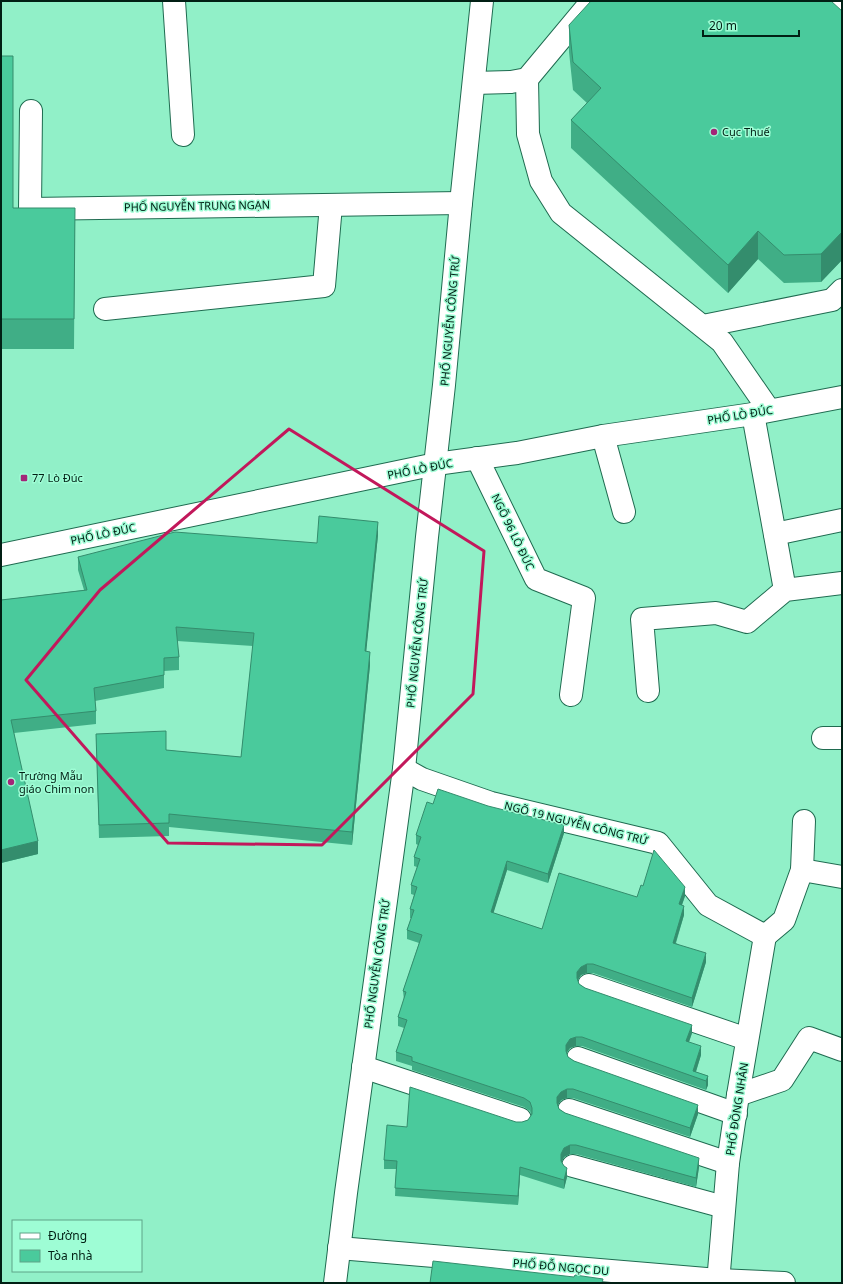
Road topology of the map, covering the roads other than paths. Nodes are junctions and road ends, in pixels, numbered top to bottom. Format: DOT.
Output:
graph roads {
  1 [pos="174,1"];
  2 [pos="482,1"];
  3 [pos="592,1"];
  4 [pos="835,1"];
  5 [pos="842,7"];
  6 [pos="527,79"];
  7 [pos="474,83"];
  8 [pos="31,111"];
  9 [pos="183,135"];
  10 [pos="461,203"];
  11 [pos="331,205"];
  12 [pos="842,290"];
  13 [pos="105,310"];
  14 [pos="704,326"];
  15 [pos="842,397"];
  16 [pos="761,412"];
  17 [pos="603,436"];
  18 [pos="477,458"];
  19 [pos="436,464"];
  20 [pos="624,512"];
  21 [pos="842,520"];
  22 [pos="775,534"];
  23 [pos="1,555"];
  24 [pos="842,583"];
  25 [pos="785,590"];
  26 [pos="648,691"];
  27 [pos="571,695"];
  28 [pos="404,769"];
  29 [pos="804,821"];
  30 [pos="802,870"];
  31 [pos="842,877"];
  32 [pos="765,936"];
  33 [pos="589,985"];
  34 [pos="747,1039"];
  35 [pos="842,1050"];
  36 [pos="578,1058"];
  37 [pos="363,1067"];
  38 [pos="737,1104"];
  39 [pos="569,1110"];
  40 [pos="520,1119"];
  41 [pos="728,1162"];
  42 [pos="573,1166"];
  43 [pos="724,1207"];
  44 [pos="339,1248"];
  45 [pos="718,1281"];
  46 [pos="335,1283"];
  47 [pos="784,1283"];
  1 -- 9 [label="street"];
  2 -- 7 [label="street, PHỐ NGUYỄN CÔNG TRỨ"];
  3 -- 6 [label="street"];
  4 -- 5 [label="street"];
  6 -- 7 [label="street"];
  6 -- 14 [label="street"];
  7 -- 10 [label="street, PHỐ NGUYỄN CÔNG TRỨ"];
  8 -- 11 [label="street, PHỐ NGUYỄN TRUNG NGẠN"];
  10 -- 11 [label="street, PHỐ NGUYỄN TRUNG NGẠN"];
  10 -- 19 [label="street, PHỐ NGUYỄN CÔNG TRỨ"];
  11 -- 13 [label="street"];
  12 -- 14 [label="street"];
  14 -- 16 [label="street"];
  15 -- 16 [label="street, PHỐ LÒ ĐÚC"];
  16 -- 17 [label="street, PHỐ LÒ ĐÚC"];
  16 -- 22 [label="street"];
  17 -- 18 [label="street, PHỐ LÒ ĐÚC"];
  17 -- 20 [label="street"];
  18 -- 19 [label="street, PHỐ LÒ ĐÚC"];
  18 -- 27 [label="street, NGÕ 96 LÒ ĐÚC"];
  19 -- 23 [label="street, PHỐ LÒ ĐÚC"];
  19 -- 28 [label="street, PHỐ NGUYỄN CÔNG TRỨ"];
  21 -- 22 [label="street"];
  22 -- 25 [label="street"];
  24 -- 25 [label="street"];
  25 -- 26 [label="street"];
  28 -- 32 [label="street, NGÕ 19 NGUYỄN CÔNG TRỨ"];
  28 -- 37 [label="street, PHỐ NGUYỄN CÔNG TRỨ"];
  29 -- 30 [label="street"];
  30 -- 31 [label="street"];
  30 -- 32 [label="street"];
  32 -- 34 [label="street, PHỐ ĐỒNG NHÂN"];
  33 -- 34 [label="street"];
  34 -- 38 [label="street, PHỐ ĐỒNG NHÂN"];
  35 -- 38 [label="street"];
  36 -- 38 [label="street"];
  37 -- 40 [label="street"];
  37 -- 44 [label="street, PHỐ NGUYỄN CÔNG TRỨ"];
  38 -- 41 [label="street, PHỐ ĐỒNG NHÂN"];
  39 -- 41 [label="street"];
  41 -- 43 [label="street, PHỐ ĐỒNG NHÂN"];
  42 -- 43 [label="street"];
  43 -- 45 [label="street, PHỐ ĐỒNG NHÂN"];
  44 -- 45 [label="street, PHỐ ĐỖ NGỌC DU"];
  44 -- 46 [label="street, PHỐ NGUYỄN CÔNG TRỨ"];
  45 -- 47 [label="street, PHỐ ĐỖ NGỌC DU"];
}
